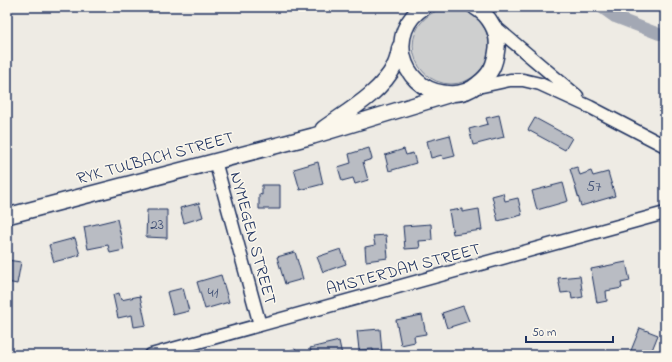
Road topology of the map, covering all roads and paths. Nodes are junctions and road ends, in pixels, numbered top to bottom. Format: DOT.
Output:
graph roads {
  1 [pos="478,8"];
  2 [pos="419,9"];
  3 [pos="493,25"];
  4 [pos="402,40"];
  5 [pos="473,88"];
  6 [pos="451,94"];
  7 [pos="590,107"];
  8 [pos="313,136"];
  9 [pos="665,146"];
  10 [pos="215,161"];
  11 [pos="665,214"];
  12 [pos="7,216"];
  13 [pos="260,325"];
  14 [pos="151,355"];
  1 -- 3 [label="street"];
  2 -- 4 [label="street, RYK TULBACH STREET"];
  3 -- 5 [label="street"];
  3 -- 7 [label="street"];
  4 -- 6 [label="street"];
  4 -- 8 [label="street, RYK TULBACH STREET"];
  5 -- 6 [label="street, RYK TULBACH STREET"];
  5 -- 7 [label="street"];
  6 -- 8 [label="street, RYK TULBACH STREET"];
  7 -- 9 [label="street"];
  8 -- 10 [label="street, RYK TULBACH STREET"];
  10 -- 12 [label="street, RYK TULBACH STREET"];
  10 -- 13 [label="street, NYMEGEN STREET"];
  11 -- 13 [label="street, AMSTERDAM STREET"];
  13 -- 14 [label="street, AMSTERDAM STREET"];
}
